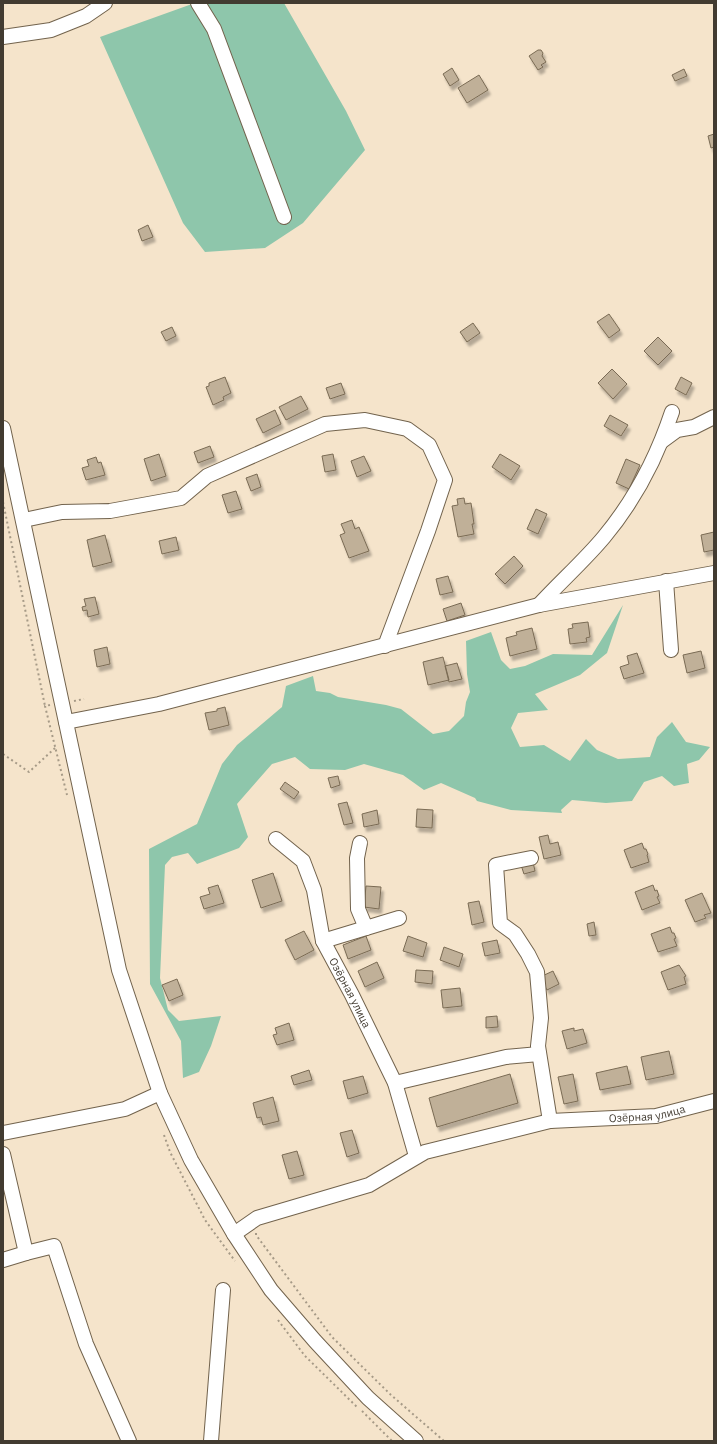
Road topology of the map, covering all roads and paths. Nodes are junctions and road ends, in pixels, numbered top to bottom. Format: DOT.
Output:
graph roads {
  1 [pos="105,3"];
  2 [pos="198,3"];
  3 [pos="3,37"];
  4 [pos="284,217"];
  5 [pos="672,412"];
  6 [pos="714,417"];
  7 [pos="3,428"];
  8 [pos="662,441"];
  9 [pos="3,502"];
  10 [pos="24,520"];
  11 [pos="714,573"];
  12 [pos="666,581"];
  13 [pos="538,605"];
  14 [pos="385,646"];
  15 [pos="671,650"];
  16 [pos="84,699"];
  17 [pos="62,703"];
  18 [pos="46,706"];
  19 [pos="66,722"];
  20 [pos="71,745"];
  21 [pos="55,748"];
  22 [pos="3,754"];
  23 [pos="69,802"];
  24 [pos="276,839"];
  25 [pos="360,843"];
  26 [pos="531,858"];
  27 [pos="399,918"];
  28 [pos="366,928"];
  29 [pos="323,941"];
  30 [pos="539,1054"];
  31 [pos="395,1083"];
  32 [pos="160,1093"];
  33 [pos="714,1101"];
  34 [pos="550,1121"];
  35 [pos="163,1132"];
  36 [pos="3,1133"];
  37 [pos="3,1154"];
  38 [pos="416,1156"];
  39 [pos="257,1218"];
  40 [pos="234,1234"];
  41 [pos="26,1253"];
  42 [pos="3,1260"];
  43 [pos="237,1263"];
  44 [pos="223,1290"];
  45 [pos="278,1319"];
  46 [pos="128,1441"];
  47 [pos="210,1441"];
  48 [pos="392,1441"];
  49 [pos="416,1441"];
  50 [pos="444,1441"];
  1 -- 3 [label="street"];
  2 -- 4 [label="street"];
  5 -- 8 [label="street"];
  6 -- 8 [label="street"];
  7 -- 10 [label="street"];
  8 -- 13 [label="street"];
  9 -- 18 [label="path"];
  10 -- 14 [label="street"];
  10 -- 17 [label="street"];
  11 -- 12 [label="street"];
  12 -- 13 [label="street"];
  12 -- 15 [label="street"];
  13 -- 14 [label="street"];
  14 -- 19 [label="street"];
  16 -- 17 [label="path"];
  17 -- 18 [label="path"];
  17 -- 19 [label="street"];
  18 -- 21 [label="path"];
  19 -- 20 [label="street"];
  20 -- 21 [label="path"];
  20 -- 32 [label="street"];
  21 -- 22 [label="path"];
  21 -- 23 [label="path"];
  24 -- 29 [label="street, Озёрная улица"];
  25 -- 28 [label="street"];
  26 -- 30 [label="street"];
  27 -- 28 [label="street"];
  28 -- 29 [label="street"];
  29 -- 31 [label="street, Озёрная улица"];
  30 -- 31 [label="street"];
  30 -- 34 [label="street"];
  31 -- 38 [label="street, Озёрная улица"];
  32 -- 36 [label="street"];
  32 -- 40 [label="street"];
  33 -- 34 [label="street, Озёрная улица"];
  34 -- 38 [label="street, Озёрная улица"];
  35 -- 43 [label="path"];
  37 -- 41 [label="street"];
  38 -- 39 [label="street, Озёрная улица"];
  39 -- 40 [label="street, Озёрная улица"];
  39 -- 50 [label="path"];
  40 -- 49 [label="street"];
  41 -- 42 [label="street"];
  41 -- 46 [label="street"];
  44 -- 47 [label="street"];
  45 -- 48 [label="path"];
}
